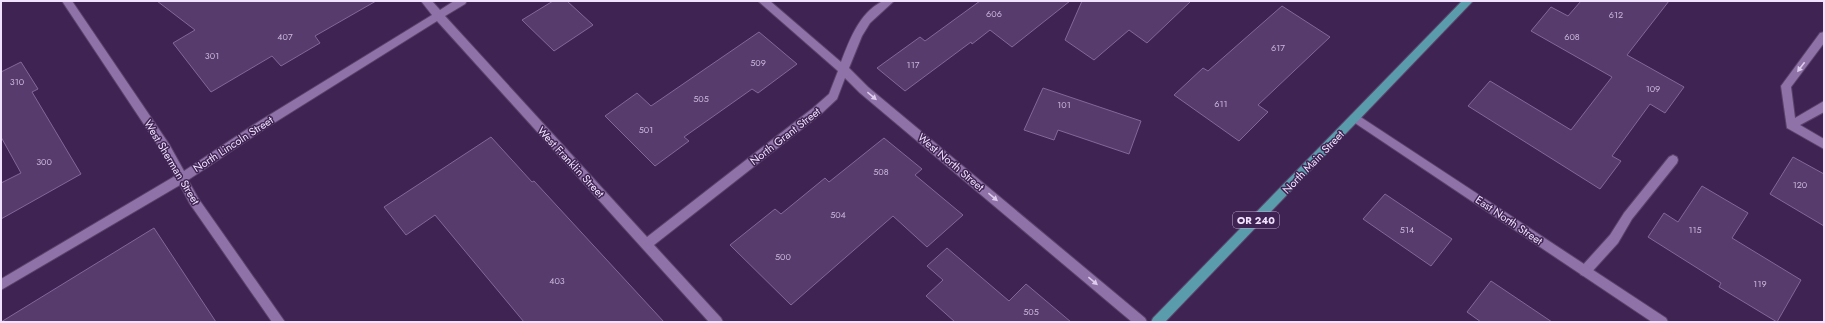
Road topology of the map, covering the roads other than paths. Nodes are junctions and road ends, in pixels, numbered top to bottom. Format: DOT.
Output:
graph roads {
  1 [pos="67,1"];
  2 [pos="426,1"];
  3 [pos="462,1"];
  4 [pos="763,1"];
  5 [pos="889,1"];
  6 [pos="1468,1"];
  7 [pos="438,15"];
  8 [pos="1824,36"];
  9 [pos="843,69"];
  10 [pos="1824,105"];
  11 [pos="1356,118"];
  12 [pos="1791,125"];
  13 [pos="1824,144"];
  14 [pos="1673,160"];
  15 [pos="182,178"];
  16 [pos="647,244"];
  17 [pos="1585,271"];
  18 [pos="1,285"];
  19 [pos="279,322"];
  20 [pos="717,322"];
  21 [pos="1141,322"];
  22 [pos="1157,322"];
  23 [pos="1662,322"];
  1 -- 15 [label="street, West Sherman Street"];
  2 -- 7 [label="street, West Franklin Street"];
  3 -- 7 [label="street, North Lincoln Street"];
  4 -- 9 [label="street, West North Street"];
  5 -- 9 [label="street, North Grant Street"];
  6 -- 11 [label="main road, North Main Street / OR 240"];
  7 -- 15 [label="street, North Lincoln Street"];
  7 -- 16 [label="street, West Franklin Street"];
  8 -- 12 [label="street, one-way"];
  9 -- 16 [label="street, North Grant Street"];
  9 -- 21 [label="street, West North Street, one-way"];
  10 -- 12 [label="street"];
  11 -- 17 [label="street, East North Street"];
  11 -- 22 [label="main road, North Main Street / OR 240"];
  12 -- 13 [label="street"];
  14 -- 17 [label="street"];
  15 -- 18 [label="street, North Lincoln Street"];
  15 -- 19 [label="street, West Sherman Street"];
  16 -- 20 [label="street, West Franklin Street"];
  17 -- 23 [label="street, East North Street"];
}
